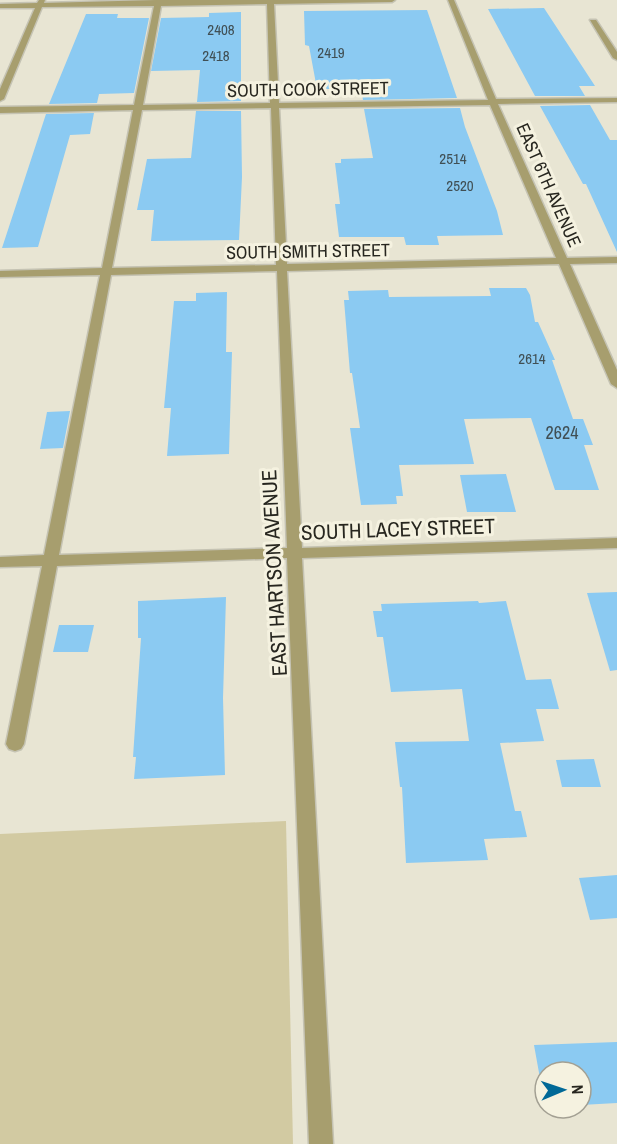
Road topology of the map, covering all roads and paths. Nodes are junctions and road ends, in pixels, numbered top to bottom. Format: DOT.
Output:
graph roads {
  1 [pos="392,0"];
  2 [pos="451,0"];
  3 [pos="270,1"];
  4 [pos="158,2"];
  5 [pos="41,3"];
  6 [pos="0,6"];
  7 [pos="593,22"];
  8 [pos="617,58"];
  9 [pos="0,99"];
  10 [pos="617,100"];
  11 [pos="493,102"];
  12 [pos="276,106"];
  13 [pos="138,108"];
  14 [pos="0,110"];
  15 [pos="617,260"];
  16 [pos="565,262"];
  17 [pos="281,268"];
  18 [pos="108,271"];
  19 [pos="0,274"];
  20 [pos="617,384"];
  21 [pos="617,543"];
  22 [pos="294,553"];
  23 [pos="52,560"];
  24 [pos="0,562"];
  25 [pos="15,744"];
  26 [pos="321,1144"];
  1 -- 3 [label="street"];
  2 -- 11 [label="street, EAST 6TH AVENUE"];
  3 -- 4 [label="street"];
  3 -- 12 [label="street, EAST HARTSON AVENUE"];
  4 -- 5 [label="street"];
  4 -- 13 [label="street"];
  5 -- 6 [label="street"];
  5 -- 9 [label="street"];
  7 -- 8 [label="street"];
  10 -- 11 [label="street, SOUTH COOK STREET"];
  11 -- 12 [label="street, SOUTH COOK STREET"];
  11 -- 16 [label="street, EAST 6TH AVENUE"];
  12 -- 13 [label="street, SOUTH COOK STREET"];
  12 -- 17 [label="street, EAST HARTSON AVENUE"];
  13 -- 14 [label="street, SOUTH COOK STREET"];
  13 -- 18 [label="street"];
  15 -- 16 [label="street, SOUTH SMITH STREET"];
  16 -- 17 [label="street, SOUTH SMITH STREET"];
  16 -- 20 [label="street, EAST 6TH AVENUE"];
  17 -- 18 [label="street, SOUTH SMITH STREET"];
  17 -- 22 [label="street, EAST HARTSON AVENUE"];
  18 -- 19 [label="street, SOUTH SMITH STREET"];
  18 -- 23 [label="street"];
  21 -- 22 [label="street, SOUTH LACEY STREET"];
  22 -- 23 [label="street, SOUTH LACEY STREET"];
  22 -- 26 [label="street, EAST HARTSON AVENUE"];
  23 -- 24 [label="street, SOUTH LACEY STREET"];
  23 -- 25 [label="street"];
}
